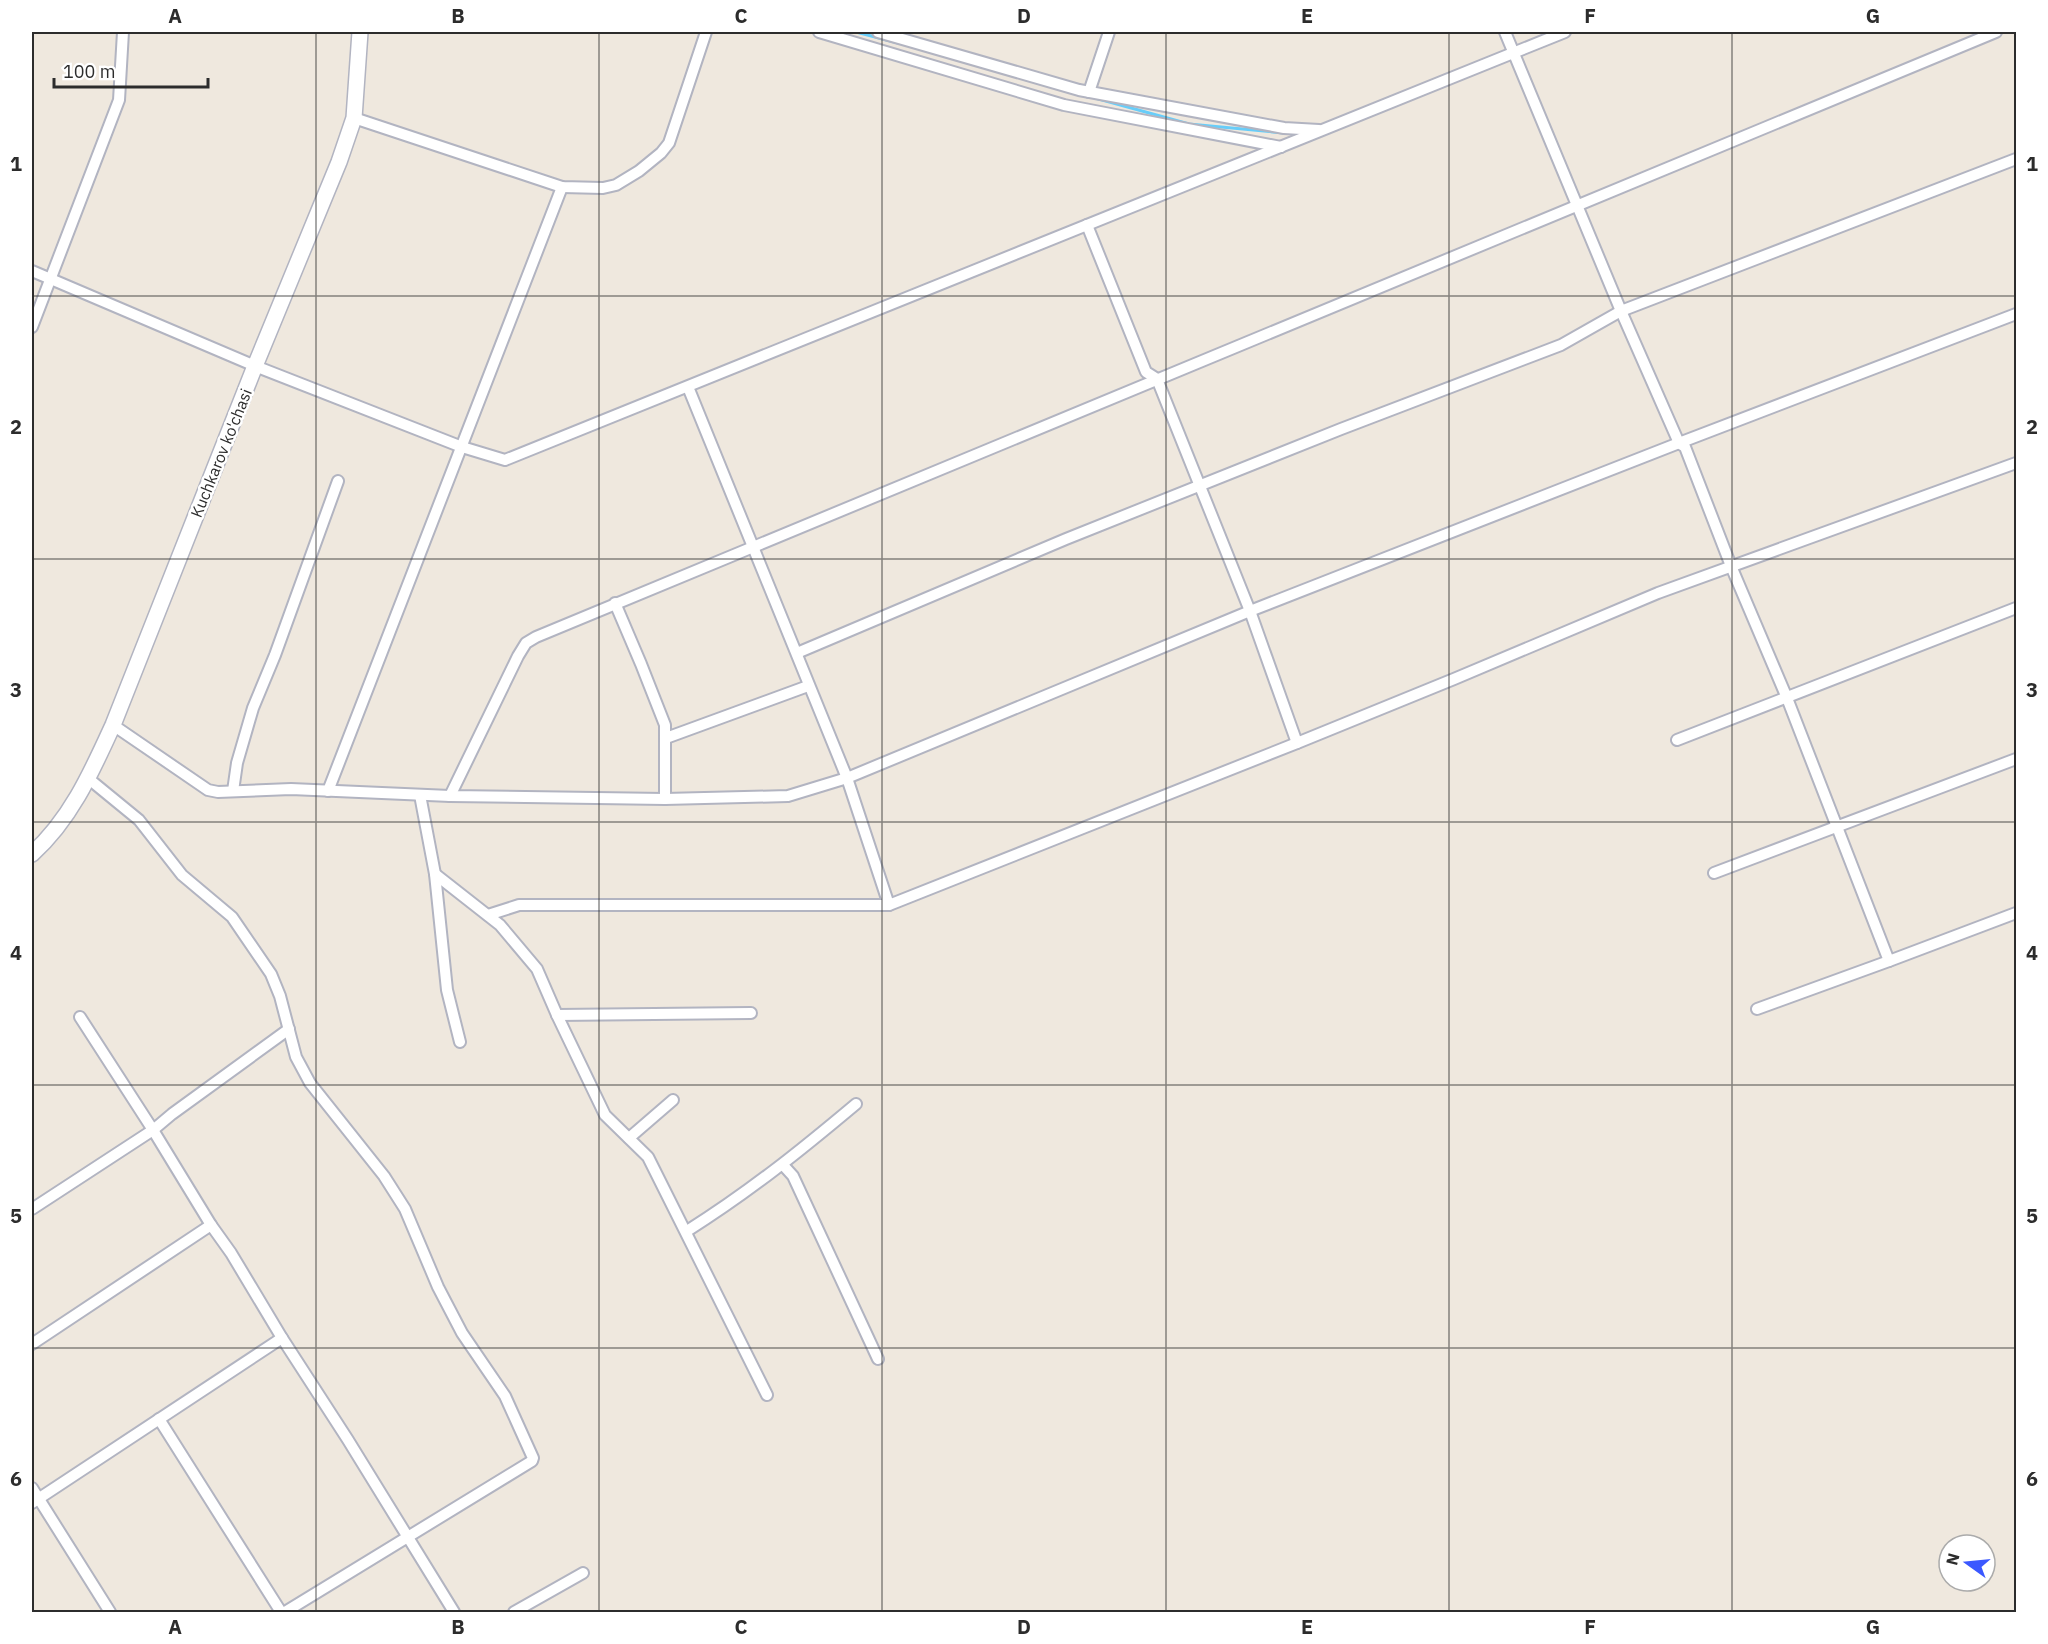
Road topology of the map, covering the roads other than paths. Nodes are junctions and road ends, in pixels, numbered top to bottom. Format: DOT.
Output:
graph roads {
  1 [pos="123,32"];
  2 [pos="360,32"];
  3 [pos="706,32"];
  4 [pos="819,32"];
  5 [pos="878,32"];
  6 [pos="1109,32"];
  7 [pos="1504,32"];
  8 [pos="1565,32"];
  9 [pos="1996,32"];
  10 [pos="1514,53"];
  11 [pos="1089,92"];
  12 [pos="354,118"];
  13 [pos="1324,130"];
  14 [pos="1281,147"];
  15 [pos="2016,159"];
  16 [pos="562,188"];
  17 [pos="1577,206"];
  18 [pos="1087,225"];
  19 [pos="32,271"];
  20 [pos="50,279"];
  21 [pos="1621,311"];
  22 [pos="2016,314"];
  23 [pos="32,327"];
  24 [pos="255,366"];
  25 [pos="1157,379"];
  26 [pos="687,387"];
  27 [pos="1679,443"];
  28 [pos="462,447"];
  29 [pos="2016,463"];
  30 [pos="338,482"];
  31 [pos="1200,485"];
  32 [pos="752,547"];
  33 [pos="1731,566"];
  34 [pos="615,603"];
  35 [pos="2016,608"];
  36 [pos="1250,611"];
  37 [pos="797,653"];
  38 [pos="808,686"];
  39 [pos="1787,698"];
  40 [pos="113,724"];
  41 [pos="666,738"];
  42 [pos="1677,740"];
  43 [pos="1297,743"];
  44 [pos="2016,759"];
  45 [pos="847,778"];
  46 [pos="89,779"];
  47 [pos="234,791"];
  48 [pos="328,791"];
  49 [pos="420,795"];
  50 [pos="450,796"];
  51 [pos="665,799"];
  52 [pos="1837,827"];
  53 [pos="34,847"];
  54 [pos="1714,873"];
  55 [pos="435,874"];
  56 [pos="889,905"];
  57 [pos="2016,913"];
  58 [pos="488,915"];
  59 [pos="1889,961"];
  60 [pos="1757,1009"];
  61 [pos="751,1013"];
  62 [pos="557,1016"];
  63 [pos="80,1017"];
  64 [pos="289,1029"];
  65 [pos="460,1042"];
  66 [pos="672,1100"];
  67 [pos="856,1104"];
  68 [pos="153,1130"];
  69 [pos="629,1138"];
  70 [pos="783,1165"];
  71 [pos="32,1209"];
  72 [pos="211,1225"];
  73 [pos="687,1231"];
  74 [pos="282,1338"];
  75 [pos="32,1344"];
  76 [pos="878,1359"];
  77 [pos="767,1395"];
  78 [pos="159,1419"];
  79 [pos="32,1488"];
  80 [pos="35,1501"];
  81 [pos="408,1538"];
  82 [pos="583,1573"];
  83 [pos="110,1612"];
  84 [pos="285,1612"];
  85 [pos="454,1612"];
  86 [pos="514,1612"];
  1 -- 20 [label="street"];
  2 -- 12 [label="main road, Kuchkarov ko'chasi"];
  3 -- 16 [label="street"];
  4 -- 14 [label="street"];
  5 -- 11 [label="street"];
  6 -- 11 [label="street"];
  7 -- 10 [label="street"];
  8 -- 10 [label="street"];
  9 -- 17 [label="street"];
  10 -- 13 [label="street"];
  10 -- 17 [label="street"];
  11 -- 13 [label="street"];
  12 -- 16 [label="street"];
  12 -- 24 [label="main road, Kuchkarov ko'chasi"];
  13 -- 14 [label="street"];
  14 -- 18 [label="street"];
  15 -- 21 [label="street"];
  16 -- 28 [label="street"];
  17 -- 21 [label="street"];
  17 -- 25 [label="street"];
  18 -- 25 [label="street"];
  18 -- 26 [label="street"];
  19 -- 20 [label="street"];
  20 -- 23 [label="street"];
  20 -- 24 [label="street"];
  21 -- 27 [label="street"];
  21 -- 31 [label="street"];
  22 -- 27 [label="street"];
  24 -- 28 [label="street"];
  24 -- 40 [label="main road, Kuchkarov ko'chasi"];
  25 -- 31 [label="street"];
  25 -- 32 [label="street"];
  26 -- 28 [label="street"];
  26 -- 32 [label="street"];
  27 -- 33 [label="street"];
  27 -- 36 [label="street"];
  28 -- 48 [label="street"];
  29 -- 33 [label="street"];
  30 -- 47 [label="street"];
  31 -- 36 [label="street"];
  31 -- 37 [label="street"];
  32 -- 34 [label="street"];
  32 -- 37 [label="street"];
  33 -- 39 [label="street"];
  33 -- 43 [label="street"];
  34 -- 41 [label="street"];
  34 -- 50 [label="street"];
  35 -- 39 [label="street"];
  36 -- 43 [label="street"];
  36 -- 45 [label="street"];
  37 -- 38 [label="street"];
  38 -- 41 [label="street"];
  38 -- 45 [label="street"];
  39 -- 42 [label="street"];
  39 -- 52 [label="street"];
  40 -- 46 [label="main road, Kuchkarov ko'chasi"];
  40 -- 47 [label="street"];
  41 -- 51 [label="street"];
  43 -- 56 [label="street"];
  44 -- 52 [label="street"];
  45 -- 51 [label="street"];
  45 -- 56 [label="street"];
  46 -- 53 [label="main road, Kuchkarov ko'chasi"];
  46 -- 64 [label="street"];
  47 -- 48 [label="street"];
  48 -- 49 [label="street"];
  49 -- 50 [label="street"];
  49 -- 55 [label="street"];
  50 -- 51 [label="street"];
  52 -- 54 [label="street"];
  52 -- 59 [label="street"];
  55 -- 58 [label="street"];
  55 -- 65 [label="street"];
  56 -- 58 [label="street"];
  57 -- 59 [label="street"];
  58 -- 62 [label="street"];
  59 -- 60 [label="street"];
  61 -- 62 [label="street"];
  62 -- 69 [label="street"];
  63 -- 68 [label="street"];
  64 -- 68 [label="street"];
  64 -- 81 [label="street"];
  66 -- 69 [label="street"];
  67 -- 70 [label="street"];
  68 -- 71 [label="street"];
  68 -- 72 [label="street"];
  69 -- 73 [label="street"];
  70 -- 73 [label="street"];
  70 -- 76 [label="street"];
  72 -- 74 [label="street"];
  72 -- 75 [label="street"];
  73 -- 77 [label="street"];
  74 -- 78 [label="street"];
  74 -- 81 [label="street"];
  78 -- 80 [label="street"];
  78 -- 84 [label="street"];
  79 -- 80 [label="street"];
  80 -- 83 [label="street"];
  81 -- 84 [label="street"];
  81 -- 85 [label="street"];
  82 -- 86 [label="street"];
}
